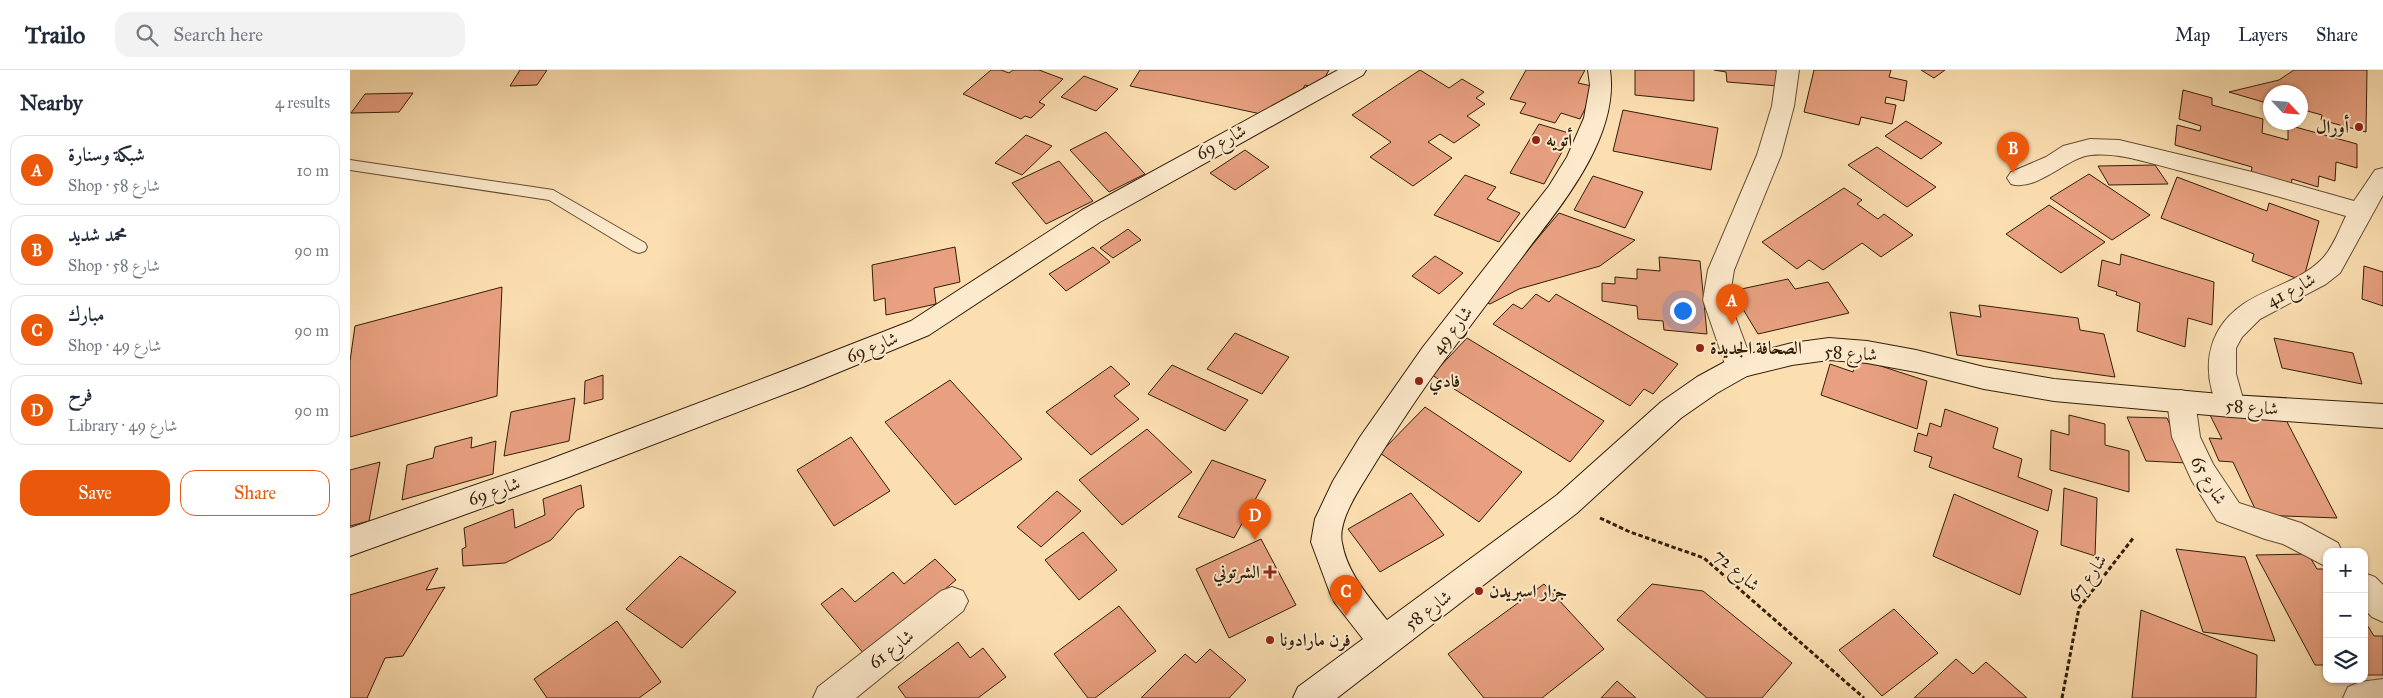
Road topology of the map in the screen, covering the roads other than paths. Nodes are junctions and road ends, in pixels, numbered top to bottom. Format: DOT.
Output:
graph roads {
  1 [pos="1355,70"];
  2 [pos="1599,70"];
  3 [pos="1788,70"];
  4 [pos="350,165"];
  5 [pos="2383,176"];
  6 [pos="2018,178"];
  7 [pos="2360,211"];
  8 [pos="638,247"];
  9 [pos="1740,367"];
  10 [pos="2181,401"];
  11 [pos="2231,406"];
  12 [pos="2383,416"];
  13 [pos="350,542"];
  14 [pos="2323,551"];
  15 [pos="2368,592"];
  16 [pos="952,601"];
  17 [pos="2383,607"];
  18 [pos="1385,642"];
  19 [pos="2383,696"];
  20 [pos="830,698"];
  21 [pos="1310,698"];
  22 [pos="2360,698"];
  1 -- 13 [label="street, شارع 69"];
  2 -- 18 [label="street, شارع 49"];
  3 -- 9 [label="street"];
  4 -- 8 [label="lane"];
  5 -- 7 [label="street, شارع 41"];
  6 -- 7 [label="street"];
  7 -- 11 [label="street, شارع 41"];
  9 -- 10 [label="street, شارع 58"];
  9 -- 18 [label="street, شارع 58"];
  10 -- 11 [label="street, شارع 58"];
  10 -- 14 [label="street, شارع 65"];
  11 -- 12 [label="street, شارع 58"];
  15 -- 17 [label="street"];
  16 -- 20 [label="street, شارع 61"];
  18 -- 21 [label="street, شارع 58"];
  19 -- 22 [label="street"];
}
